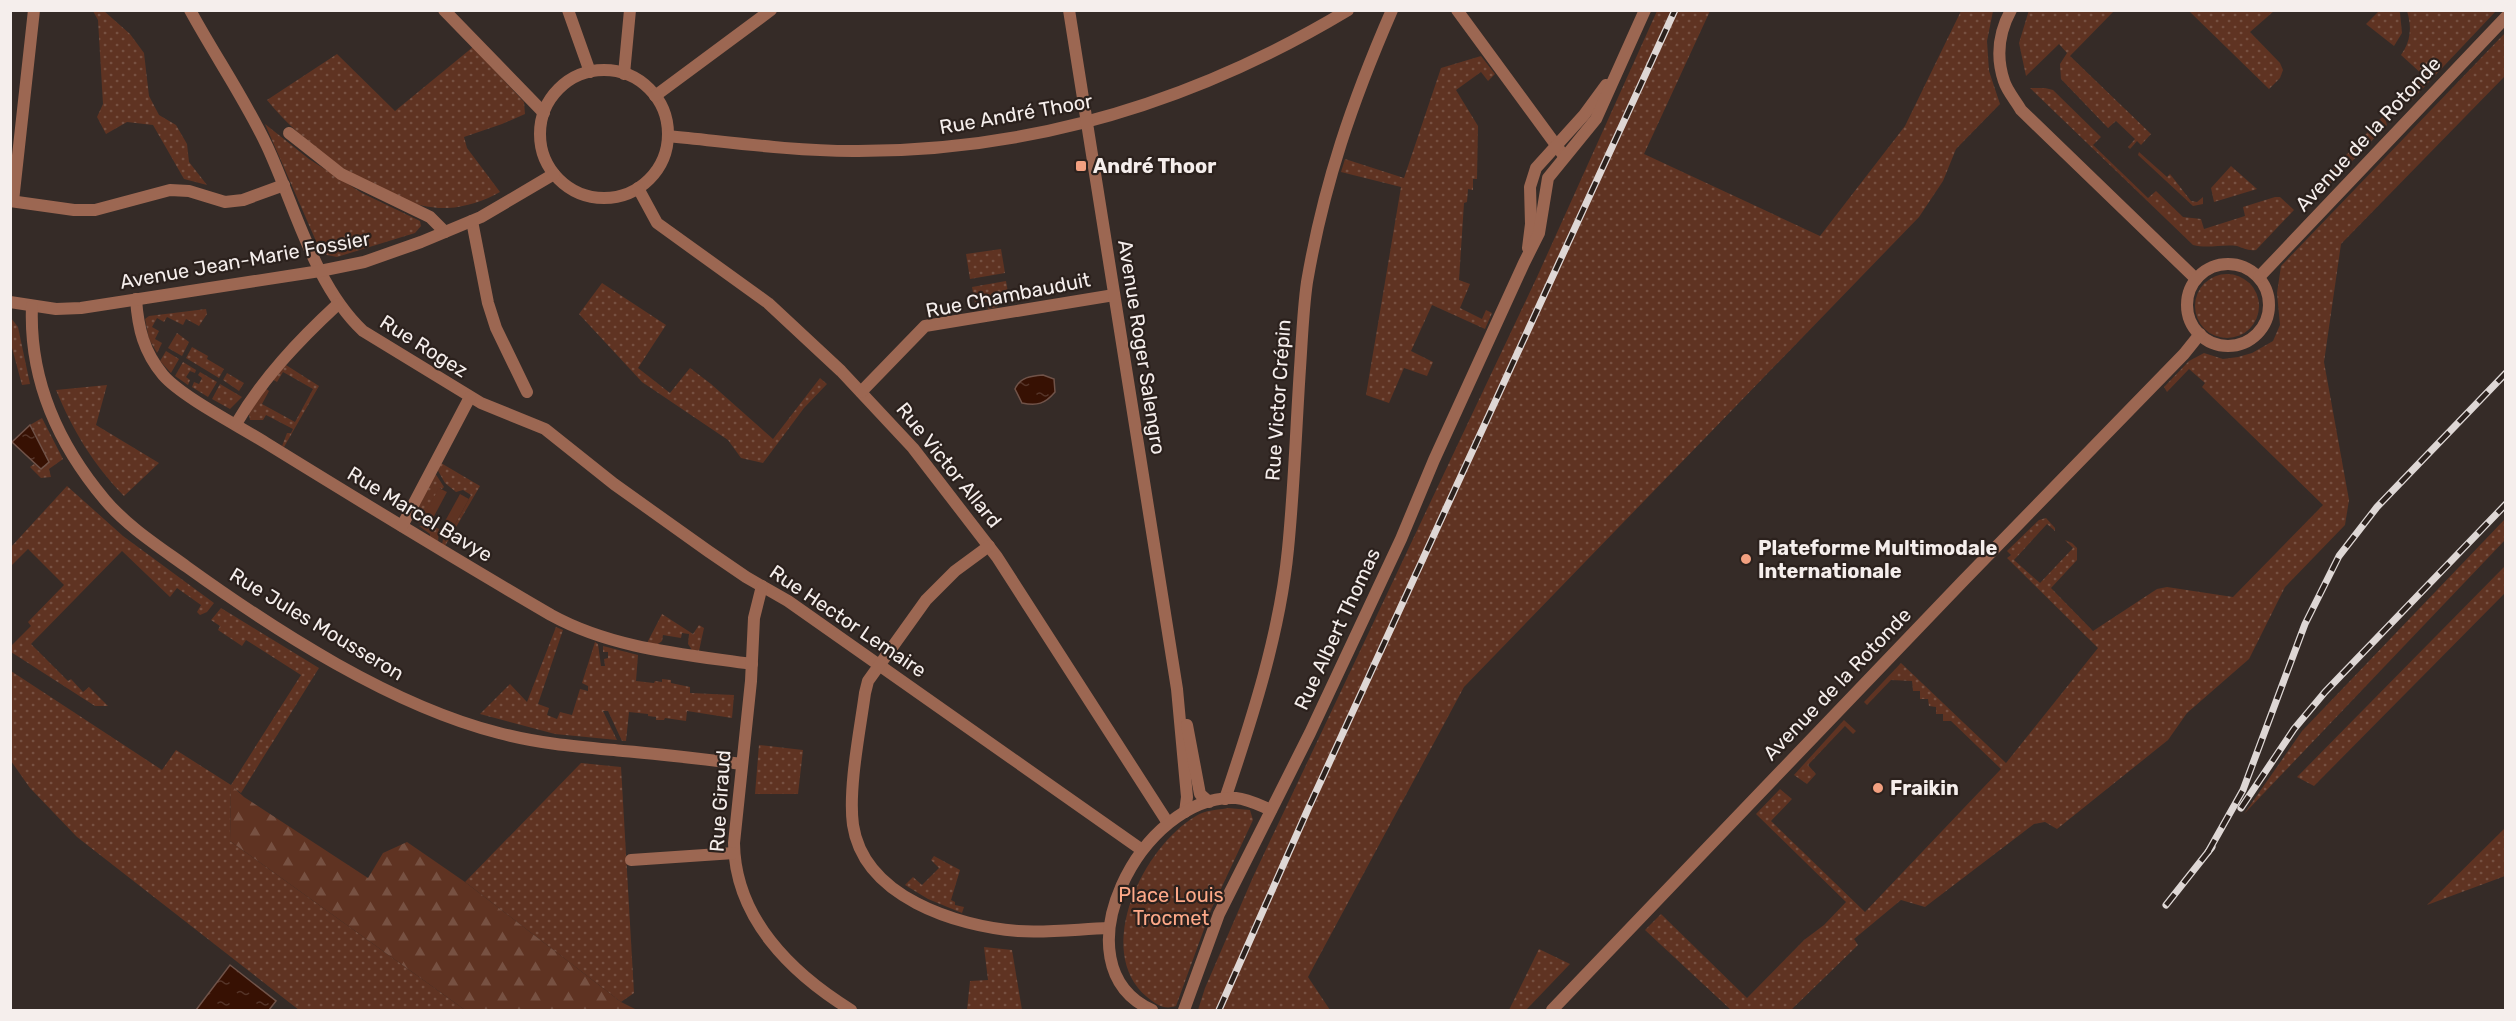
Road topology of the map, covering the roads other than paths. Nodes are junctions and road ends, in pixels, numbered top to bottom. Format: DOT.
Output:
graph roads {
  1 [pos="34,10"];
  2 [pos="190,10"];
  3 [pos="444,10"];
  4 [pos="568,10"];
  5 [pos="630,10"];
  6 [pos="771,10"];
  7 [pos="1070,10"];
  8 [pos="1348,10"];
  9 [pos="1392,10"];
  10 [pos="1457,10"];
  11 [pos="1645,10"];
  12 [pos="2011,10"];
  13 [pos="2505,17"];
  14 [pos="1620,66"];
  15 [pos="590,72"];
  16 [pos="624,74"];
  17 [pos="655,96"];
  18 [pos="544,113"];
  19 [pos="1087,122"];
  20 [pos="289,133"];
  21 [pos="668,136"];
  22 [pos="1556,144"];
  23 [pos="1564,156"];
  24 [pos="554,174"];
  25 [pos="284,185"];
  26 [pos="638,188"];
  27 [pos="12,201"];
  28 [pos="472,221"];
  29 [pos="445,232"];
  30 [pos="1524,263"];
  31 [pos="320,271"];
  32 [pos="2259,277"];
  33 [pos="2196,279"];
  34 [pos="1114,295"];
  35 [pos="136,299"];
  36 [pos="10,302"];
  37 [pos="338,304"];
  38 [pos="32,306"];
  39 [pos="2200,334"];
  40 [pos="527,392"];
  41 [pos="861,392"];
  42 [pos="470,397"];
  43 [pos="533,423"];
  44 [pos="236,424"];
  45 [pos="402,526"];
  46 [pos="989,546"];
  47 [pos="762,586"];
  48 [pos="752,664"];
  49 [pos="880,665"];
  50 [pos="1177,689"];
  51 [pos="742,764"];
  52 [pos="1225,799"];
  53 [pos="1209,802"];
  54 [pos="1270,810"];
  55 [pos="1185,812"];
  56 [pos="1168,823"];
  57 [pos="1142,850"];
  58 [pos="734,853"];
  59 [pos="631,860"];
  60 [pos="1109,928"];
  61 [pos="1147,1010"];
  62 [pos="851,1011"];
  63 [pos="1184,1011"];
  64 [pos="1552,1011"];
  1 -- 27 [label="street"];
  2 -- 25 [label="street, Rue Rogez"];
  3 -- 18 [label="street"];
  4 -- 15 [label="street"];
  5 -- 16 [label="street"];
  6 -- 17 [label="street"];
  7 -- 19 [label="street, Avenue Roger Salengro"];
  8 -- 19 [label="street, Rue André Thoor"];
  9 -- 52 [label="street, Rue Victor Crépin"];
  10 -- 22 [label="street"];
  11 -- 14 [label="street, Rue Albert Thomas"];
  12 -- 33 [label="street"];
  13 -- 32 [label="street, Avenue de la Rotonde"];
  14 -- 22 [label="street, Rue Albert Thomas"];
  14 -- 23 [label="street, Rue Albert Thomas"];
  15 -- 16 [label="street"];
  15 -- 18 [label="street"];
  16 -- 17 [label="street"];
  17 -- 21 [label="street"];
  18 -- 24 [label="street"];
  19 -- 21 [label="street, Rue André Thoor"];
  19 -- 34 [label="street, Avenue Roger Salengro"];
  20 -- 29 [label="street"];
  21 -- 26 [label="street"];
  22 -- 23 [label="street"];
  22 -- 30 [label="street, Rue Albert Thomas"];
  23 -- 30 [label="street, Rue Albert Thomas"];
  24 -- 26 [label="street"];
  24 -- 28 [label="street, Avenue Jean-Marie Fossier"];
  25 -- 27 [label="street"];
  25 -- 31 [label="street, Rue Rogez"];
  26 -- 41 [label="street, Rue Victor Allard"];
  28 -- 29 [label="street, Avenue Jean-Marie Fossier"];
  28 -- 40 [label="street"];
  29 -- 31 [label="street, Avenue Jean-Marie Fossier"];
  30 -- 54 [label="street, Rue Albert Thomas"];
  31 -- 35 [label="street, Avenue Jean-Marie Fossier"];
  31 -- 37 [label="street, Rue Rogez"];
  32 -- 33 [label="street"];
  32 -- 39 [label="street"];
  33 -- 39 [label="street"];
  34 -- 41 [label="street, Rue Chambauduit"];
  34 -- 50 [label="street, Avenue Roger Salengro"];
  35 -- 38 [label="street, Avenue Jean-Marie Fossier"];
  35 -- 44 [label="street, Rue Marcel Bavye"];
  36 -- 38 [label="street, Avenue Jean-Marie Fossier"];
  37 -- 42 [label="street, Rue Rogez"];
  37 -- 44 [label="street"];
  38 -- 51 [label="street, Rue Jules Mousseron"];
  39 -- 64 [label="street, Avenue de la Rotonde"];
  41 -- 46 [label="street, Rue Victor Allard"];
  42 -- 43 [label="street, Rue Rogez"];
  42 -- 45 [label="street"];
  43 -- 47 [label="street, Rue Hector Lemaire"];
  44 -- 45 [label="street, Rue Marcel Bavye"];
  45 -- 48 [label="street, Rue Marcel Bavye"];
  46 -- 49 [label="street"];
  46 -- 56 [label="street, Rue Victor Allard"];
  47 -- 48 [label="street, Rue Giraud"];
  47 -- 49 [label="street, Rue Hector Lemaire"];
  48 -- 51 [label="street, Rue Giraud"];
  49 -- 57 [label="street, Rue Hector Lemaire"];
  49 -- 60 [label="street"];
  50 -- 53 [label="street, Avenue Roger Salengro"];
  50 -- 55 [label="street, Avenue Roger Salengro"];
  51 -- 58 [label="street, Rue Giraud"];
  52 -- 53 [label="street"];
  52 -- 54 [label="street"];
  53 -- 55 [label="street"];
  54 -- 63 [label="street, Rue Albert Thomas"];
  55 -- 56 [label="street"];
  56 -- 57 [label="street"];
  57 -- 60 [label="street"];
  58 -- 59 [label="street"];
  58 -- 62 [label="street, Rue Giraud"];
  60 -- 61 [label="street"];
}
